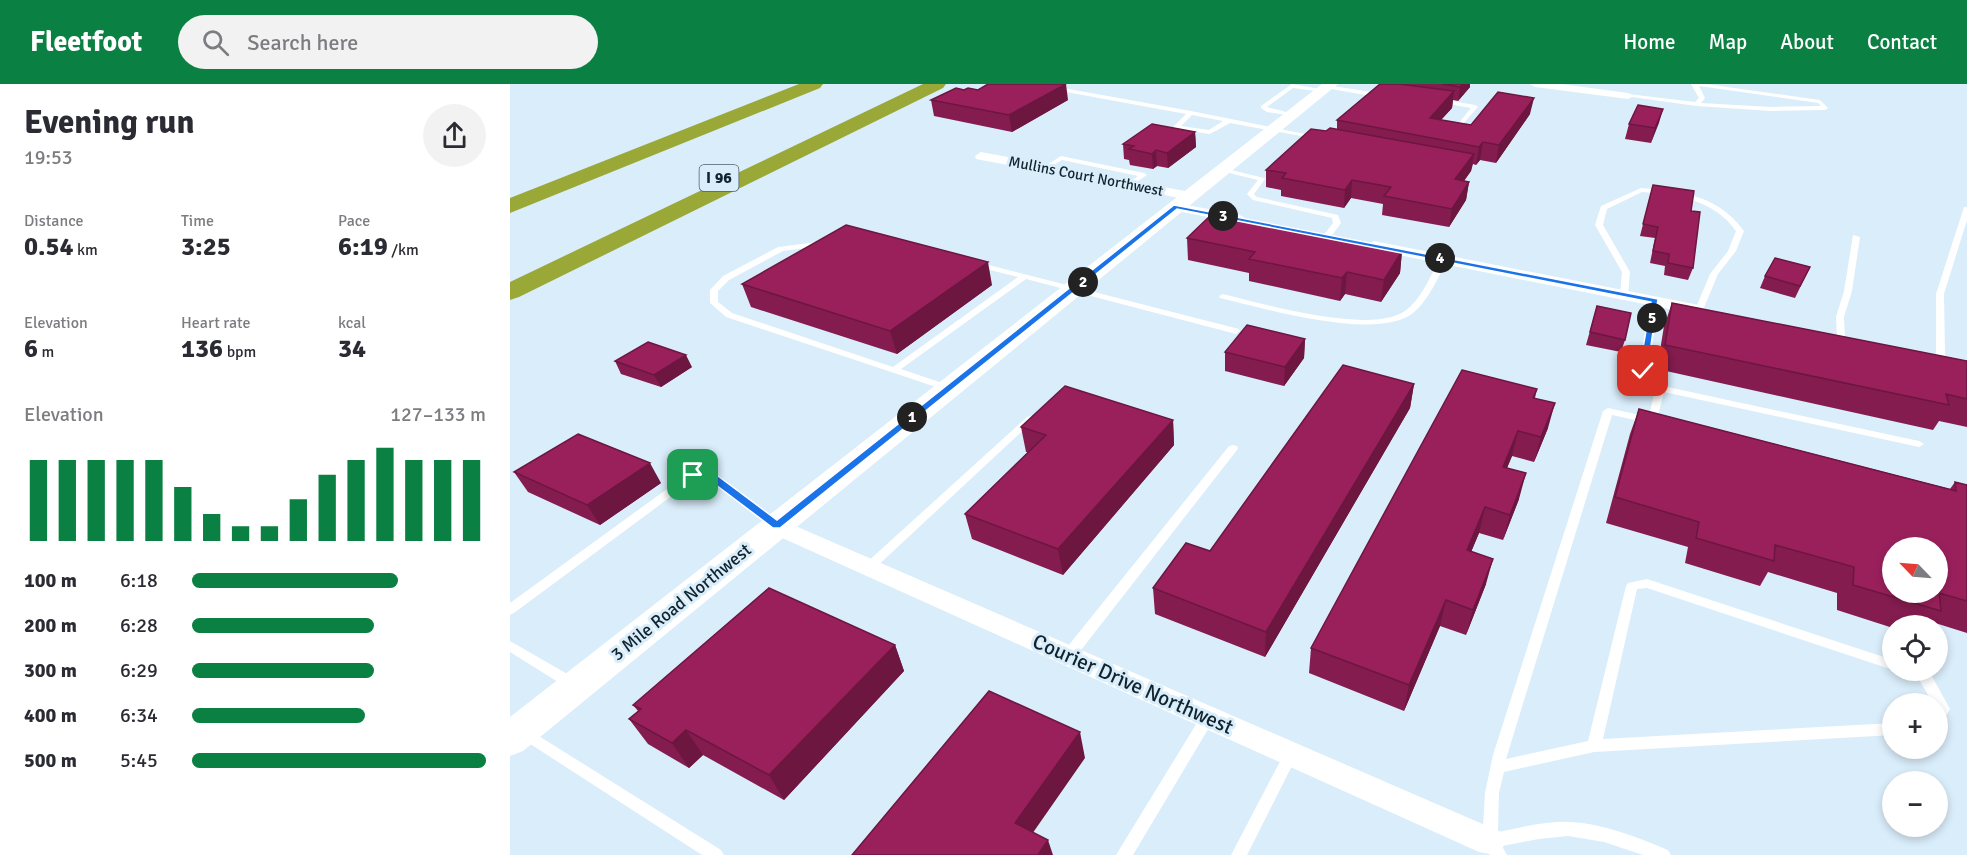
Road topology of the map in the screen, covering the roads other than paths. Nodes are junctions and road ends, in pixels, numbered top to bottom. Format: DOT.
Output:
graph roads {
  1 [pos="814,84"];
  2 [pos="928,84"];
  3 [pos="938,84"];
  4 [pos="1545,84"];
  5 [pos="1695,84"];
  6 [pos="1042,87"];
  7 [pos="1327,87"];
  8 [pos="1628,96"];
  9 [pos="1390,97"];
  10 [pos="1431,99"];
  11 [pos="1695,104"];
  12 [pos="1191,113"];
  13 [pos="1228,121"];
  14 [pos="1282,122"];
  15 [pos="1461,124"];
  16 [pos="1320,138"];
  17 [pos="981,156"];
  18 [pos="1223,170"];
  19 [pos="510,193"];
  20 [pos="1183,201"];
  21 [pos="510,206"];
  22 [pos="1967,209"];
  23 [pos="1257,223"];
  24 [pos="1327,236"];
  25 [pos="1856,237"];
  26 [pos="832,243"];
  27 [pos="1362,243"];
  28 [pos="1444,259"];
  29 [pos="972,262"];
  30 [pos="510,273"];
  31 [pos="1025,276"];
  32 [pos="1074,288"];
  33 [pos="510,292"];
  34 [pos="1624,295"];
  35 [pos="1223,296"];
  36 [pos="1655,301"];
  37 [pos="1705,311"];
  38 [pos="1236,331"];
  39 [pos="1820,334"];
  40 [pos="1847,340"];
  41 [pos="1967,363"];
  42 [pos="894,370"];
  43 [pos="948,388"];
  44 [pos="1660,388"];
  45 [pos="1039,411"];
  46 [pos="1919,444"];
  47 [pos="1233,448"];
  48 [pos="777,526"];
  49 [pos="869,567"];
  50 [pos="510,610"];
  51 [pos="510,646"];
  52 [pos="1069,655"];
  53 [pos="1882,661"];
  54 [pos="576,687"];
  55 [pos="1208,717"];
  56 [pos="1882,730"];
  57 [pos="515,735"];
  58 [pos="1594,746"];
  59 [pos="1291,754"];
  60 [pos="1498,767"];
  61 [pos="1494,848"];
  62 [pos="716,855"];
  63 [pos="1124,855"];
  64 [pos="1239,855"];
  65 [pos="1663,855"];
  1 -- 19 [label="highway"];
  1 -- 21 [label="highway"];
  2 -- 30 [label="highway, I 96"];
  3 -- 33 [label="highway"];
  4 -- 8 [label="street"];
  5 -- 11 [label="lane"];
  5 -- 11 [label="lane"];
  6 -- 12 [label="lane"];
  7 -- 9 [label="lane"];
  7 -- 14 [label="main road, 3 Mile Road Northwest"];
  8 -- 11 [label="lane"];
  10 -- 15 [label="lane"];
  12 -- 13 [label="lane"];
  12 -- 13 [label="lane"];
  13 -- 14 [label="lane"];
  14 -- 16 [label="lane"];
  14 -- 18 [label="main road, 3 Mile Road Northwest"];
  17 -- 20 [label="street, Mullins Court Northwest"];
  18 -- 20 [label="main road, 3 Mile Road Northwest"];
  18 -- 24 [label="lane"];
  20 -- 23 [label="street, Mullins Court Northwest"];
  20 -- 32 [label="main road, 3 Mile Road Northwest"];
  22 -- 41 [label="lane"];
  25 -- 40 [label="lane"];
  26 -- 42 [label="lane"];
  27 -- 28 [label="street"];
  28 -- 34 [label="street"];
  28 -- 35 [label="lane"];
  29 -- 31 [label="lane"];
  31 -- 32 [label="lane"];
  31 -- 42 [label="lane"];
  32 -- 38 [label="lane"];
  32 -- 43 [label="main road, 3 Mile Road Northwest"];
  34 -- 36 [label="street"];
  34 -- 37 [label="lane"];
  36 -- 37 [label="street"];
  36 -- 44 [label="lane"];
  39 -- 40 [label="street"];
  42 -- 43 [label="lane"];
  43 -- 48 [label="main road, 3 Mile Road Northwest"];
  44 -- 46 [label="lane"];
  44 -- 60 [label="lane"];
  45 -- 49 [label="lane"];
  47 -- 52 [label="lane"];
  48 -- 49 [label="street, Courier Drive Northwest"];
  48 -- 50 [label="lane"];
  48 -- 54 [label="main road, 3 Mile Road Northwest"];
  49 -- 52 [label="street, Courier Drive Northwest"];
  51 -- 54 [label="lane"];
  52 -- 55 [label="street, Courier Drive Northwest"];
  53 -- 58 [label="lane"];
  54 -- 57 [label="main road, 3 Mile Road Northwest"];
  55 -- 59 [label="street, Courier Drive Northwest"];
  55 -- 63 [label="lane"];
  56 -- 58 [label="lane"];
  57 -- 62 [label="lane"];
  58 -- 60 [label="lane"];
  59 -- 61 [label="street, Courier Drive Northwest"];
  59 -- 64 [label="lane"];
  60 -- 61 [label="lane"];
  61 -- 65 [label="lane"];
}
